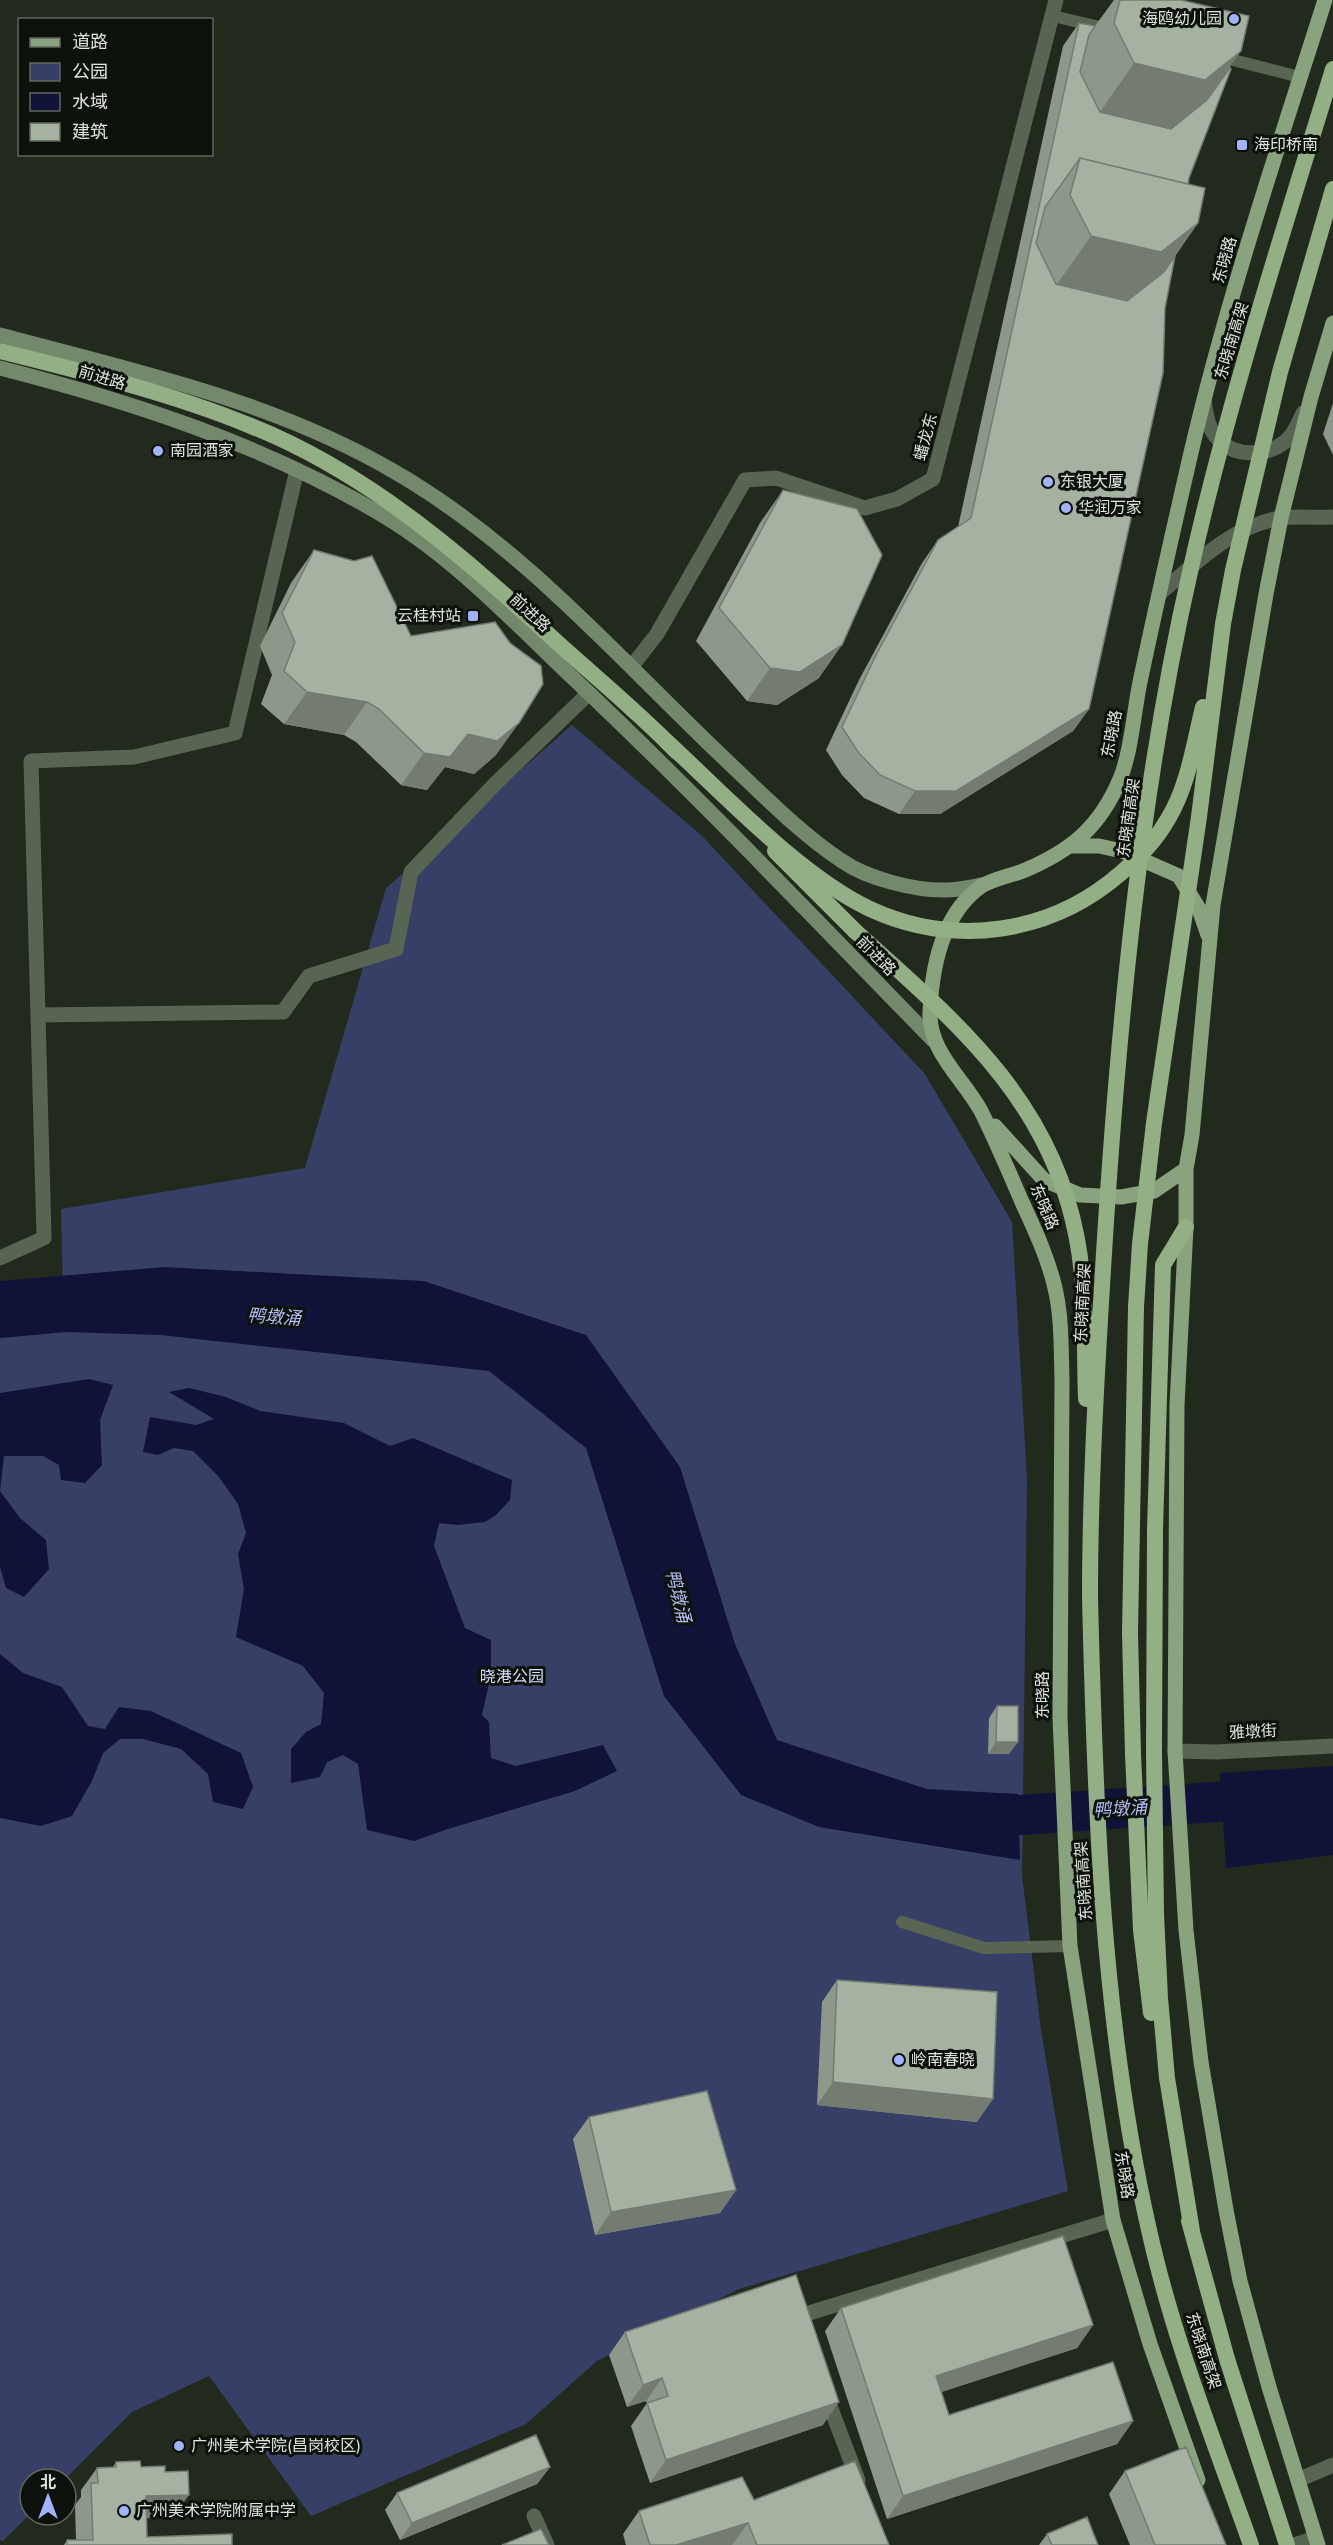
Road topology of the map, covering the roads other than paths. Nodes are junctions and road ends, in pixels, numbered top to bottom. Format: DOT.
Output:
graph roads {
  1 [pos="1056,0"];
  2 [pos="1325,0"];
  3 [pos="1053,16"];
  4 [pos="1121,33"];
  5 [pos="1210,55"];
  6 [pos="1333,69"];
  7 [pos="1300,77"];
  8 [pos="1333,189"];
  9 [pos="1333,323"];
  10 [pos="0,335"];
  11 [pos="0,351"];
  12 [pos="0,368"];
  13 [pos="1311,397"];
  14 [pos="1204,400"];
  15 [pos="297,470"];
  16 [pos="1333,517"];
  17 [pos="1281,518"];
  18 [pos="1159,594"];
  19 [pos="1223,624"];
  20 [pos="632,666"];
  21 [pos="589,693"];
  22 [pos="667,742"];
  23 [pos="1070,846"];
  24 [pos="982,885"];
  25 [pos="1210,941"];
  26 [pos="38,1015"];
  27 [pos="933,1041"];
  28 [pos="979,1108"];
  29 [pos="1186,1169"];
  30 [pos="1186,1227"];
  31 [pos="0,1258"];
  32 [pos="1090,1538"];
  33 [pos="1333,1746"];
  34 [pos="1175,1751"];
  35 [pos="902,1922"];
  36 [pos="1070,1946"];
  37 [pos="1113,2220"];
  38 [pos="1192,2230"];
  39 [pos="804,2339"];
  40 [pos="1227,2359"];
  41 [pos="821,2382"];
  42 [pos="1333,2465"];
  43 [pos="1298,2480"];
  44 [pos="862,2491"];
  45 [pos="1205,2499"];
  46 [pos="534,2516"];
  47 [pos="1317,2543"];
  48 [pos="547,2545"];
  49 [pos="1251,2545"];
  50 [pos="1274,2545"];
  51 [pos="1287,2545"];
  52 [pos="1294,2545"];
  1 -- 3 [label="street, 蟠龙东"];
  2 -- 7 [label="main road, 东晓路"];
  3 -- 4 [label="lane"];
  3 -- 20 [label="street, 蟠龙东"];
  5 -- 7 [label="lane"];
  6 -- 32 [label="highway, 东晓南高架, bridge"];
  7 -- 14 [label="main road, 东晓路"];
  8 -- 19 [label="highway, 东晓南高架, bridge"];
  9 -- 13 [label="main road"];
  10 -- 20 [label="main road, 前进路"];
  11 -- 22 [label="highway"];
  12 -- 15 [label="main road, 前进路"];
  13 -- 14 [label="street"];
  13 -- 17 [label="main road"];
  14 -- 18 [label="main road, 东晓路"];
  15 -- 21 [label="main road, 前进路"];
  15 -- 26 [label="street"];
  16 -- 17 [label="street"];
  17 -- 18 [label="street"];
  17 -- 25 [label="main road"];
  18 -- 23 [label="main road, 东晓路"];
  19 -- 22 [label="highway, bridge"];
  19 -- 38 [label="highway, 东晓南高架, bridge"];
  20 -- 24 [label="main road, 前进路"];
  21 -- 26 [label="street"];
  21 -- 27 [label="main road, 前进路"];
  22 -- 32 [label="highway, bridge"];
  23 -- 24 [label="main road, 东晓路"];
  23 -- 25 [label="main road"];
  24 -- 27 [label="main road, 东晓路"];
  25 -- 29 [label="main road"];
  26 -- 31 [label="street"];
  27 -- 28 [label="main road, 东晓路"];
  28 -- 29 [label="main road"];
  28 -- 36 [label="main road, 东晓路"];
  29 -- 30 [label="main road"];
  30 -- 34 [label="main road"];
  30 -- 38 [label="highway"];
  32 -- 49 [label="highway, 东晓南高架, bridge"];
  33 -- 34 [label="street, 雅墩街"];
  34 -- 43 [label="main road"];
  35 -- 36 [label="lane"];
  36 -- 37 [label="main road, 东晓路"];
  37 -- 39 [label="street"];
  37 -- 45 [label="main road, 东晓路"];
  38 -- 40 [label="highway, 东晓南高架"];
  40 -- 50 [label="highway"];
  40 -- 51 [label="highway, 东晓南高架"];
  41 -- 44 [label="street"];
  42 -- 43 [label="street"];
  43 -- 47 [label="main road"];
  46 -- 48 [label="street"];
  47 -- 52 [label="street"];
}
